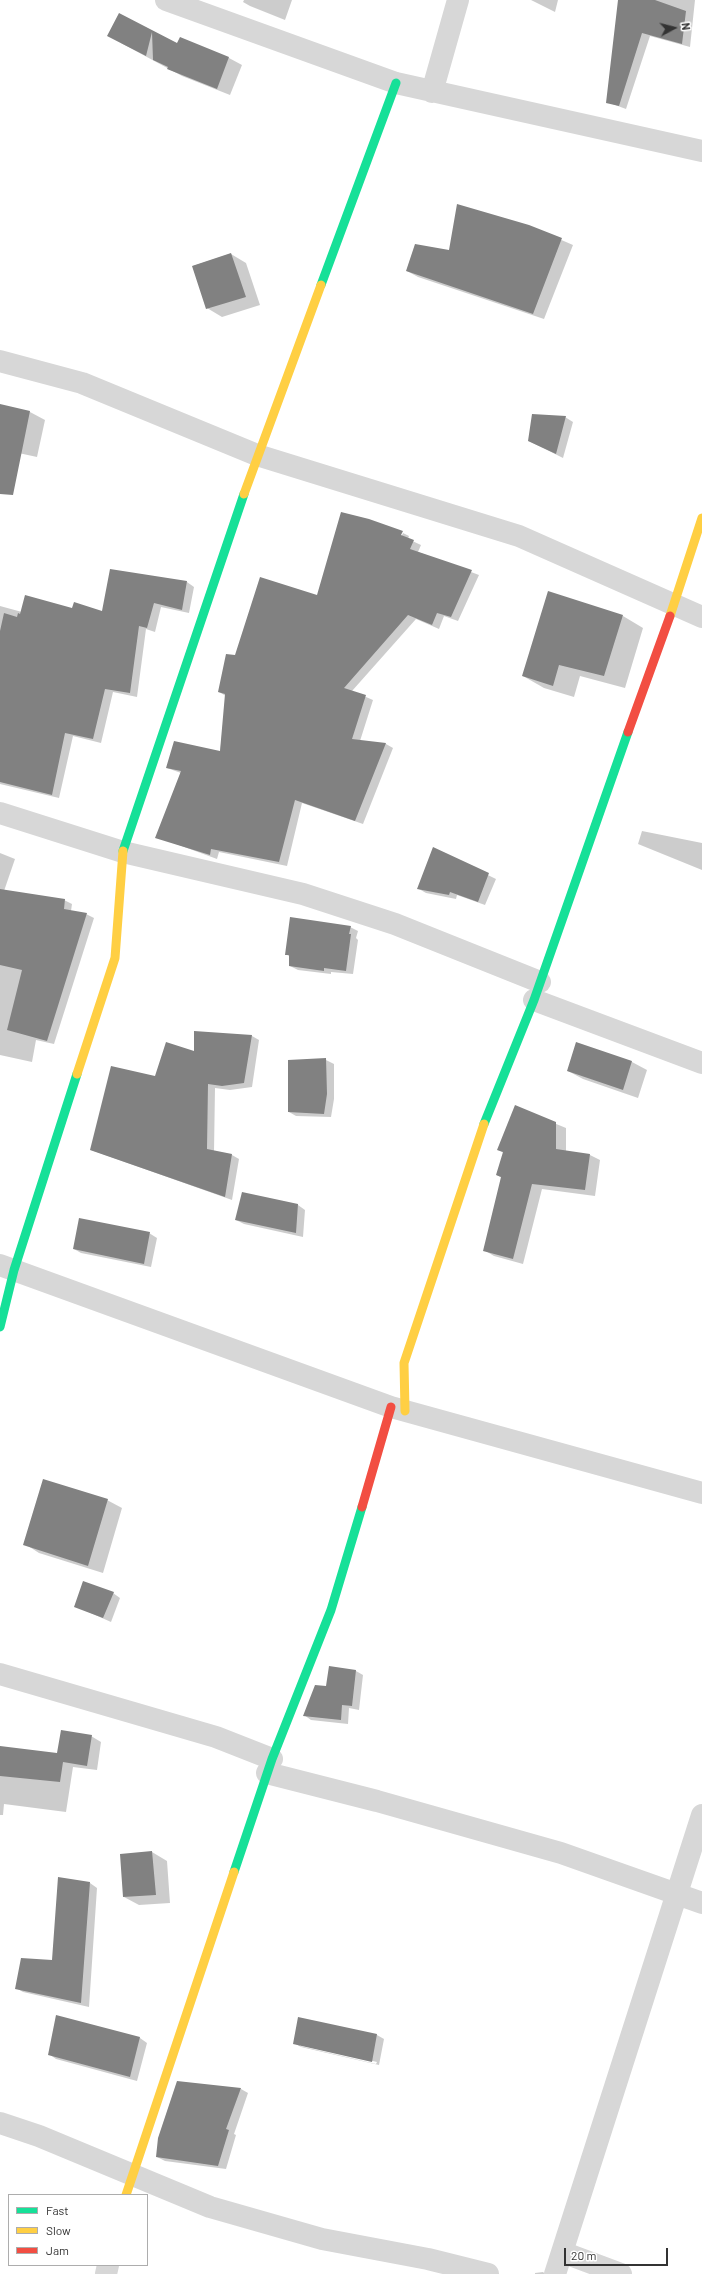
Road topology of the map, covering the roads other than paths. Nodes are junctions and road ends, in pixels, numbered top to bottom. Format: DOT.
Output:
graph roads {
  1 [pos="166,0"];
  2 [pos="458,0"];
  3 [pos="396,83"];
  4 [pos="432,92"];
  5 [pos="702,151"];
  6 [pos="0,361"];
  7 [pos="257,455"];
  8 [pos="702,518"];
  9 [pos="674,605"];
  10 [pos="702,617"];
  11 [pos="0,813"];
  12 [pos="122,852"];
  13 [pos="537,991"];
  14 [pos="702,1063"];
  15 [pos="7,1267"];
  16 [pos="0,1327"];
  17 [pos="398,1409"];
  18 [pos="702,1493"];
  19 [pos="0,1674"];
  20 [pos="270,1766"];
  21 [pos="702,1815"];
  22 [pos="677,1892"];
  23 [pos="702,1902"];
  24 [pos="0,2122"];
  25 [pos="132,2174"];
  26 [pos="126,2194"];
  27 [pos="562,2252"];
  28 [pos="488,2274"];
  29 [pos="555,2274"];
  30 [pos="621,2274"];
  1 -- 3 [label="street"];
  2 -- 4 [label="street"];
  3 -- 4 [label="street"];
  3 -- 7 [label="street"];
  4 -- 5 [label="street"];
  6 -- 7 [label="street"];
  7 -- 9 [label="street"];
  7 -- 12 [label="street"];
  8 -- 9 [label="street"];
  9 -- 10 [label="street"];
  9 -- 13 [label="street"];
  11 -- 12 [label="street"];
  12 -- 13 [label="street"];
  12 -- 15 [label="street"];
  13 -- 14 [label="street"];
  13 -- 17 [label="street"];
  15 -- 16 [label="street"];
  15 -- 17 [label="street"];
  17 -- 18 [label="street"];
  17 -- 20 [label="street"];
  19 -- 20 [label="street"];
  20 -- 22 [label="street"];
  20 -- 25 [label="street"];
  21 -- 22 [label="street"];
  22 -- 23 [label="street"];
  22 -- 27 [label="street"];
  24 -- 25 [label="street"];
  25 -- 26 [label="street"];
  25 -- 28 [label="street"];
  27 -- 29 [label="street"];
  27 -- 30 [label="street"];
}
